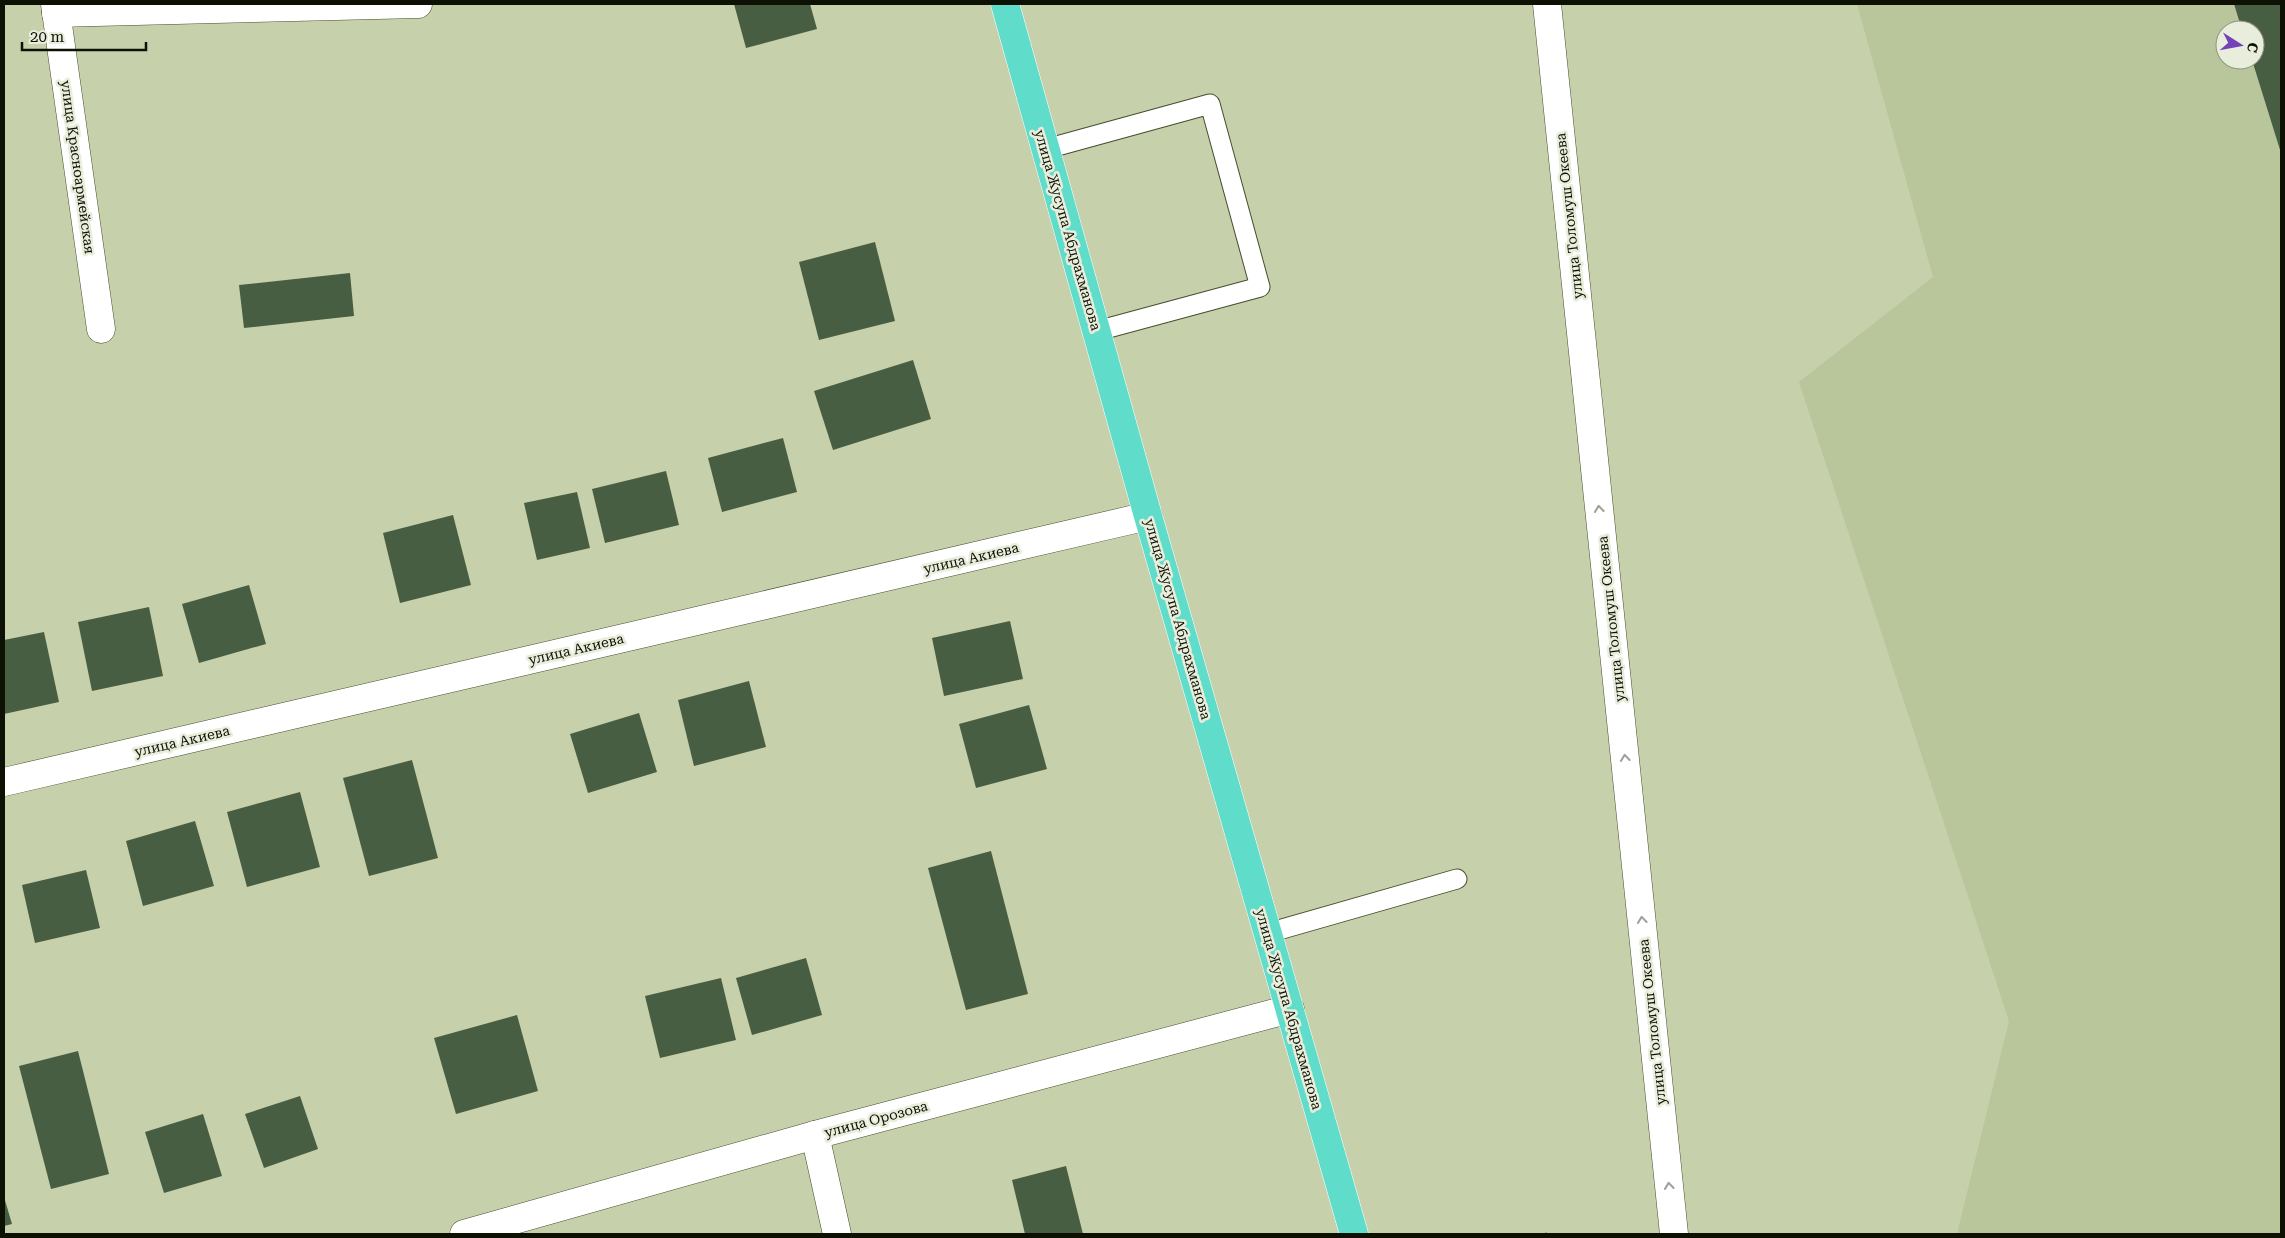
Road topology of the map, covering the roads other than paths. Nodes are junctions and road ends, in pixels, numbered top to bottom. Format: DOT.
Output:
graph roads {
  1 [pos="418,4"];
  2 [pos="1005,4"];
  3 [pos="1548,4"];
  4 [pos="56,8"];
  5 [pos="1046,149"];
  6 [pos="101,329"];
  7 [pos="1097,331"];
  8 [pos="1148,516"];
  9 [pos="4,782"];
  10 [pos="1457,879"];
  11 [pos="1268,933"];
  12 [pos="1290,1009"];
  13 [pos="815,1135"];
  14 [pos="464,1234"];
  15 [pos="837,1234"];
  16 [pos="1354,1234"];
  17 [pos="1674,1234"];
  1 -- 4 [label="street"];
  2 -- 5 [label="highway, улица Жусупа Абдрахманова"];
  17 -- 3 [label="street, улица Толомуш Океева, one-way"];
  4 -- 6 [label="street, улица Красноармейская"];
  5 -- 7 [label="highway, улица Жусупа Абдрахманова"];
  5 -- 7 [label="lane"];
  7 -- 8 [label="highway, улица Жусупа Абдрахманова"];
  8 -- 9 [label="street, улица Акиева"];
  8 -- 11 [label="highway, улица Жусупа Абдрахманова"];
  10 -- 11 [label="lane"];
  11 -- 12 [label="highway, улица Жусупа Абдрахманова"];
  12 -- 13 [label="street, улица Орозова"];
  12 -- 16 [label="highway, улица Жусупа Абдрахманова"];
  13 -- 14 [label="street, улица Орозова"];
  13 -- 15 [label="street"];
}
